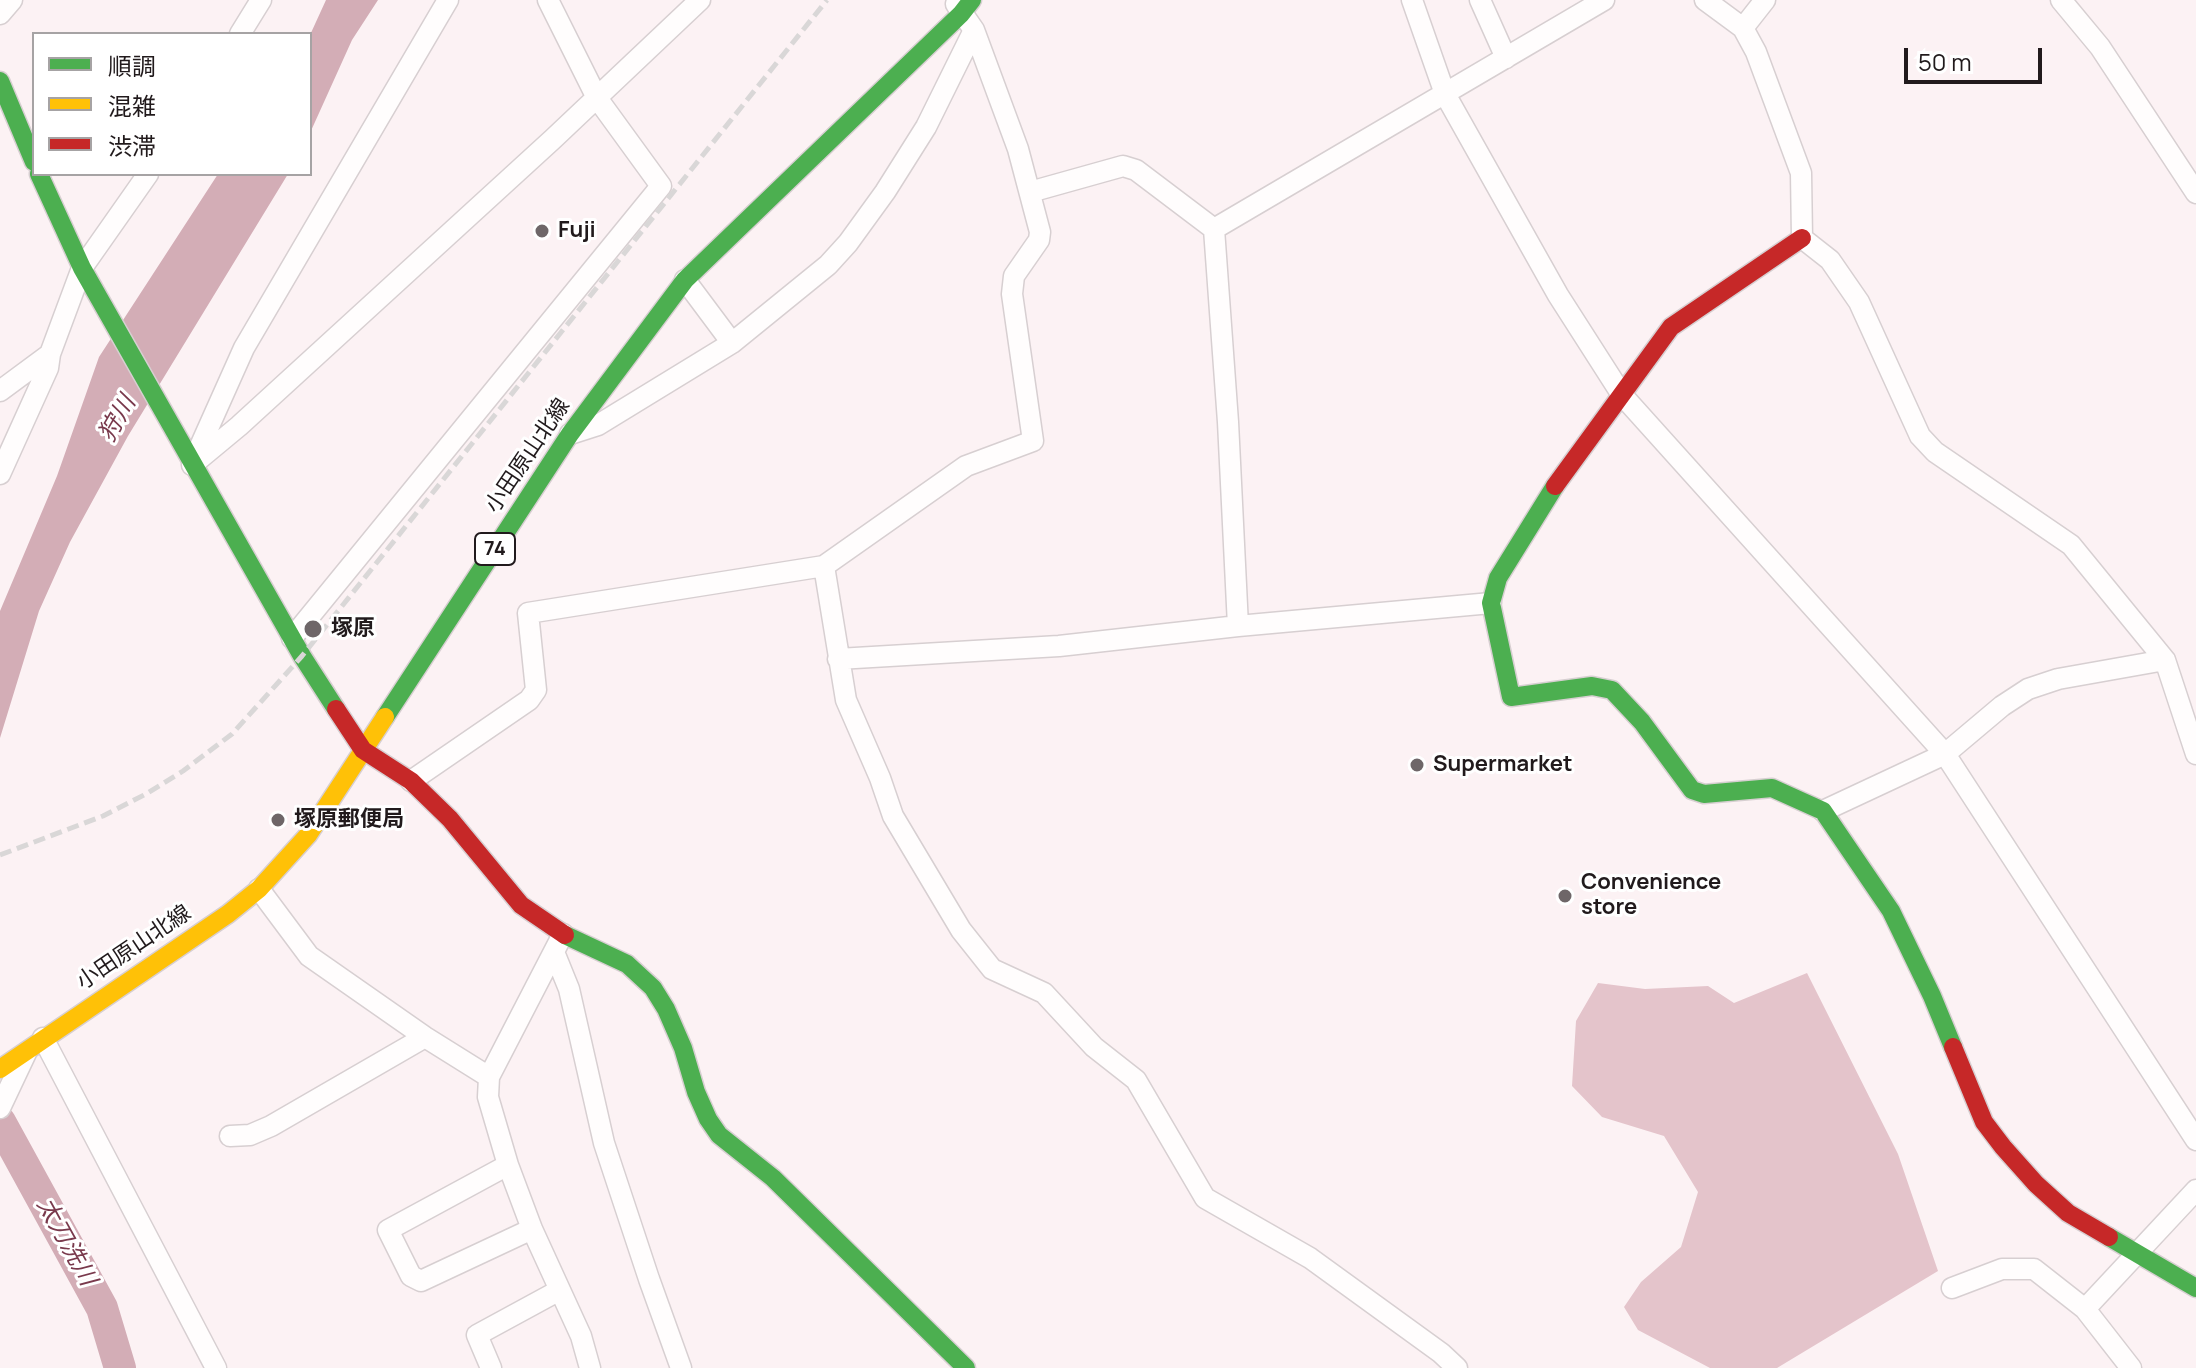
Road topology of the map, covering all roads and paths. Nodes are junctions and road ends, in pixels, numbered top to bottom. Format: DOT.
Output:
graph roads {
  1 [pos="12,0"];
  2 [pos="261,0"];
  3 [pos="448,0"];
  4 [pos="548,0"];
  5 [pos="700,0"];
  6 [pos="1412,0"];
  7 [pos="1480,0"];
  8 [pos="1604,0"];
  9 [pos="1705,0"];
  10 [pos="1765,0"];
  11 [pos="2061,0"];
  12 [pos="965,11"];
  13 [pos="0,14"];
  14 [pos="1743,28"];
  15 [pos="241,32"];
  16 [pos="1506,58"];
  17 [pos="0,81"];
  18 [pos="1445,94"];
  19 [pos="597,98"];
  20 [pos="32,157"];
  21 [pos="40,176"];
  22 [pos="147,176"];
  23 [pos="1030,192"];
  24 [pos="2196,193"];
  25 [pos="1214,229"];
  26 [pos="1802,238"];
  27 [pos="82,268"];
  28 [pos="685,280"];
  29 [pos="732,343"];
  30 [pos="50,354"];
  31 [pos="0,391"];
  32 [pos="1622,395"];
  33 [pos="570,434"];
  34 [pos="192,465"];
  35 [pos="0,474"];
  36 [pos="824,566"];
  37 [pos="1491,603"];
  38 [pos="1238,626"];
  39 [pos="292,638"];
  40 [pos="838,659"];
  41 [pos="2165,660"];
  42 [pos="363,750"];
  43 [pos="1945,754"];
  44 [pos="2196,754"];
  45 [pos="411,781"];
  46 [pos="1823,811"];
  47 [pos="259,889"];
  48 [pos="558,943"];
  49 [pos="425,1037"];
  50 [pos="43,1038"];
  51 [pos="26,1053"];
  52 [pos="0,1069"];
  53 [pos="489,1077"];
  54 [pos="3,1104"];
  55 [pos="230,1136"];
  56 [pos="2196,1140"];
  57 [pos="508,1165"];
  58 [pos="2196,1190"];
  59 [pos="532,1229"];
  60 [pos="2137,1253"];
  61 [pos="1952,1288"];
  62 [pos="2196,1288"];
  63 [pos="558,1291"];
  64 [pos="2085,1309"];
  65 [pos="216,1368"];
  66 [pos="491,1368"];
  67 [pos="590,1368"];
  68 [pos="681,1368"];
  69 [pos="966,1368"];
  70 [pos="1457,1368"];
  71 [pos="2131,1368"];
  1 -- 13 [label="street"];
  2 -- 15 [label="street"];
  3 -- 34 [label="street"];
  4 -- 19 [label="street"];
  5 -- 19 [label="street"];
  6 -- 18 [label="street"];
  7 -- 16 [label="street"];
  8 -- 16 [label="street"];
  9 -- 14 [label="street"];
  10 -- 14 [label="street"];
  11 -- 24 [label="street"];
  12 -- 23 [label="street"];
  12 -- 28 [label="street, 小田原山北線 / 74"];
  12 -- 29 [label="street"];
  14 -- 26 [label="street"];
  16 -- 18 [label="street"];
  17 -- 20 [label="street"];
  18 -- 25 [label="street"];
  18 -- 32 [label="street"];
  19 -- 34 [label="street"];
  19 -- 39 [label="street"];
  21 -- 27 [label="street"];
  22 -- 27 [label="street"];
  23 -- 25 [label="street"];
  23 -- 36 [label="street"];
  25 -- 38 [label="street"];
  26 -- 32 [label="street"];
  26 -- 41 [label="street"];
  27 -- 30 [label="street"];
  27 -- 34 [label="street"];
  28 -- 29 [label="street"];
  28 -- 33 [label="street, 小田原山北線 / 74"];
  29 -- 33 [label="street"];
  30 -- 31 [label="street"];
  30 -- 35 [label="street"];
  32 -- 37 [label="street"];
  32 -- 43 [label="street"];
  33 -- 42 [label="street, 小田原山北線 / 74"];
  34 -- 39 [label="street"];
  36 -- 40 [label="street"];
  36 -- 45 [label="street"];
  37 -- 38 [label="street"];
  37 -- 46 [label="street"];
  38 -- 40 [label="street"];
  39 -- 42 [label="street"];
  40 -- 70 [label="street"];
  41 -- 43 [label="street"];
  41 -- 44 [label="street"];
  42 -- 45 [label="street"];
  42 -- 47 [label="street, 小田原山北線 / 74"];
  43 -- 46 [label="street"];
  43 -- 56 [label="street"];
  45 -- 48 [label="street"];
  46 -- 60 [label="street"];
  47 -- 49 [label="street"];
  47 -- 50 [label="street, 小田原山北線 / 74"];
  48 -- 53 [label="street"];
  48 -- 68 [label="street"];
  48 -- 69 [label="street"];
  49 -- 53 [label="street"];
  49 -- 55 [label="street"];
  50 -- 51 [label="street, 小田原山北線 / 74"];
  50 -- 65 [label="street"];
  51 -- 52 [label="street, 小田原山北線 / 74"];
  51 -- 54 [label="street"];
  53 -- 57 [label="street"];
  57 -- 59 [label="street"];
  57 -- 59 [label="street"];
  58 -- 60 [label="street"];
  59 -- 63 [label="street"];
  60 -- 62 [label="street"];
  60 -- 64 [label="street"];
  61 -- 64 [label="street"];
  63 -- 66 [label="street"];
  63 -- 67 [label="street"];
  64 -- 71 [label="street"];
}
